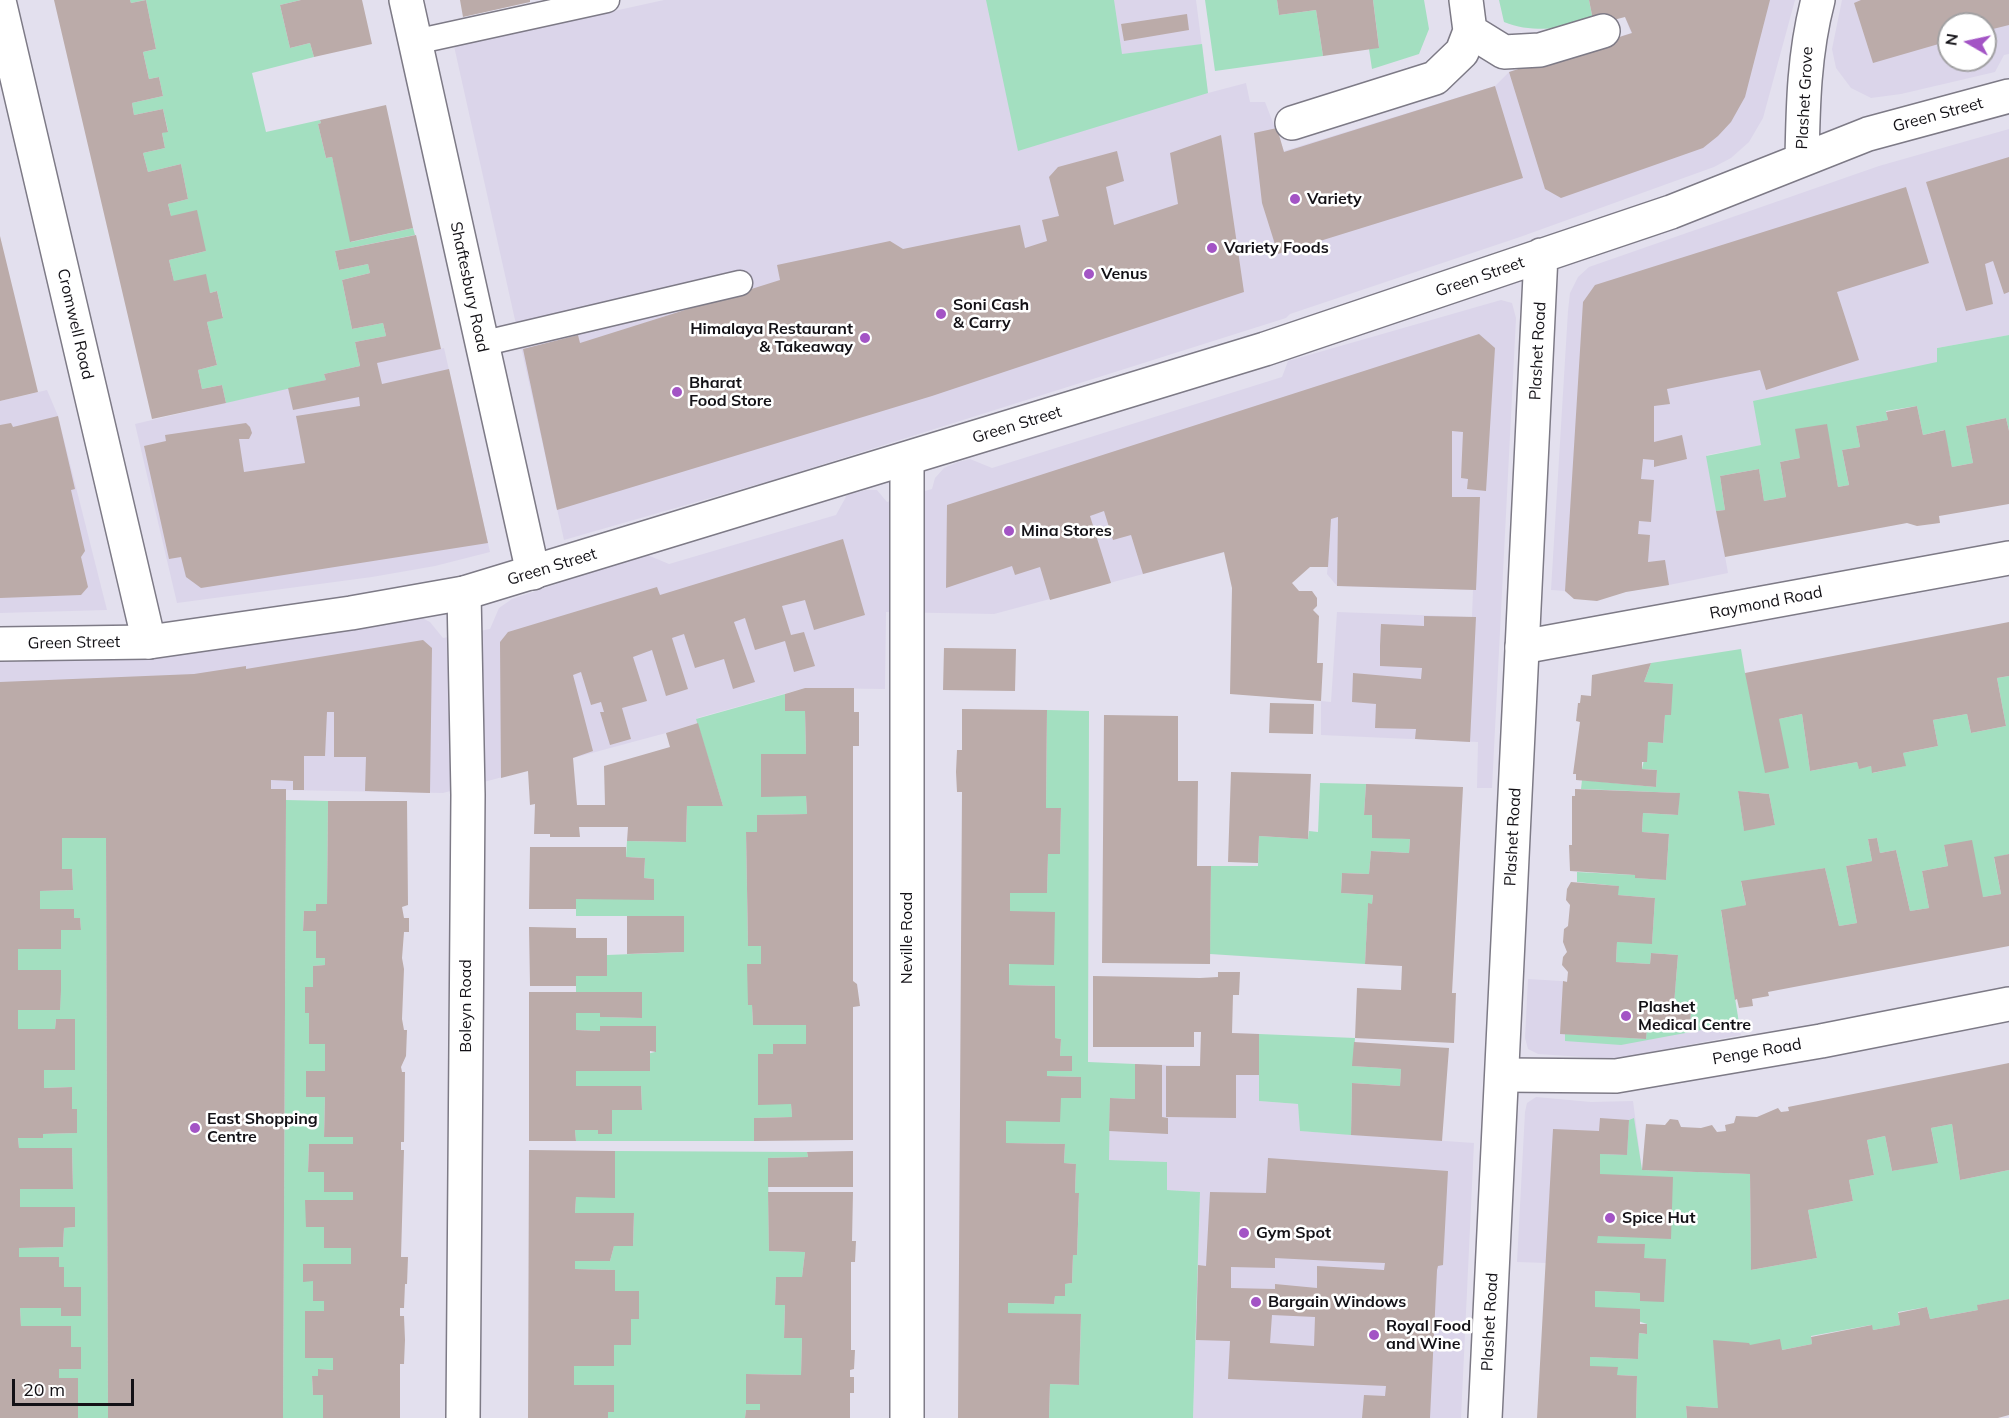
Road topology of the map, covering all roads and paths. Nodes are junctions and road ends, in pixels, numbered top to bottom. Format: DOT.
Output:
graph roads {
  1 [pos="406,0"];
  2 [pos="607,0"];
  3 [pos="1818,0"];
  4 [pos="0,5"];
  5 [pos="1468,16"];
  6 [pos="1603,31"];
  7 [pos="415,42"];
  8 [pos="2009,96"];
  9 [pos="1292,123"];
  10 [pos="1802,160"];
  11 [pos="1541,255"];
  12 [pos="740,283"];
  13 [pos="481,344"];
  14 [pos="907,459"];
  15 [pos="2009,558"];
  16 [pos="533,573"];
  17 [pos="464,593"];
  18 [pos="149,642"];
  19 [pos="0,644"];
  20 [pos="1522,647"];
  21 [pos="2009,1004"];
  22 [pos="1503,1075"];
  23 [pos="463,1418"];
  24 [pos="907,1418"];
  25 [pos="1485,1418"];
  1 -- 7 [label="street, Shaftesbury Road"];
  2 -- 7 [label="lane"];
  3 -- 10 [label="street, Plashet Grove"];
  4 -- 18 [label="street, Cromwell Road"];
  5 -- 6 [label="street"];
  5 -- 9 [label="street"];
  7 -- 13 [label="street, Shaftesbury Road"];
  8 -- 10 [label="street, Green Street"];
  10 -- 11 [label="street, Green Street"];
  11 -- 14 [label="street, Green Street"];
  11 -- 20 [label="street, Plashet Road"];
  12 -- 13 [label="lane"];
  13 -- 16 [label="street, Shaftesbury Road"];
  14 -- 16 [label="street, Green Street"];
  14 -- 24 [label="street, Neville Road"];
  15 -- 20 [label="street, Raymond Road"];
  16 -- 17 [label="street, Green Street"];
  17 -- 18 [label="street, Green Street"];
  17 -- 23 [label="street, Boleyn Road"];
  18 -- 19 [label="street, Green Street"];
  20 -- 22 [label="street, Plashet Road"];
  21 -- 22 [label="street, Penge Road"];
  22 -- 25 [label="street, Plashet Road"];
}
